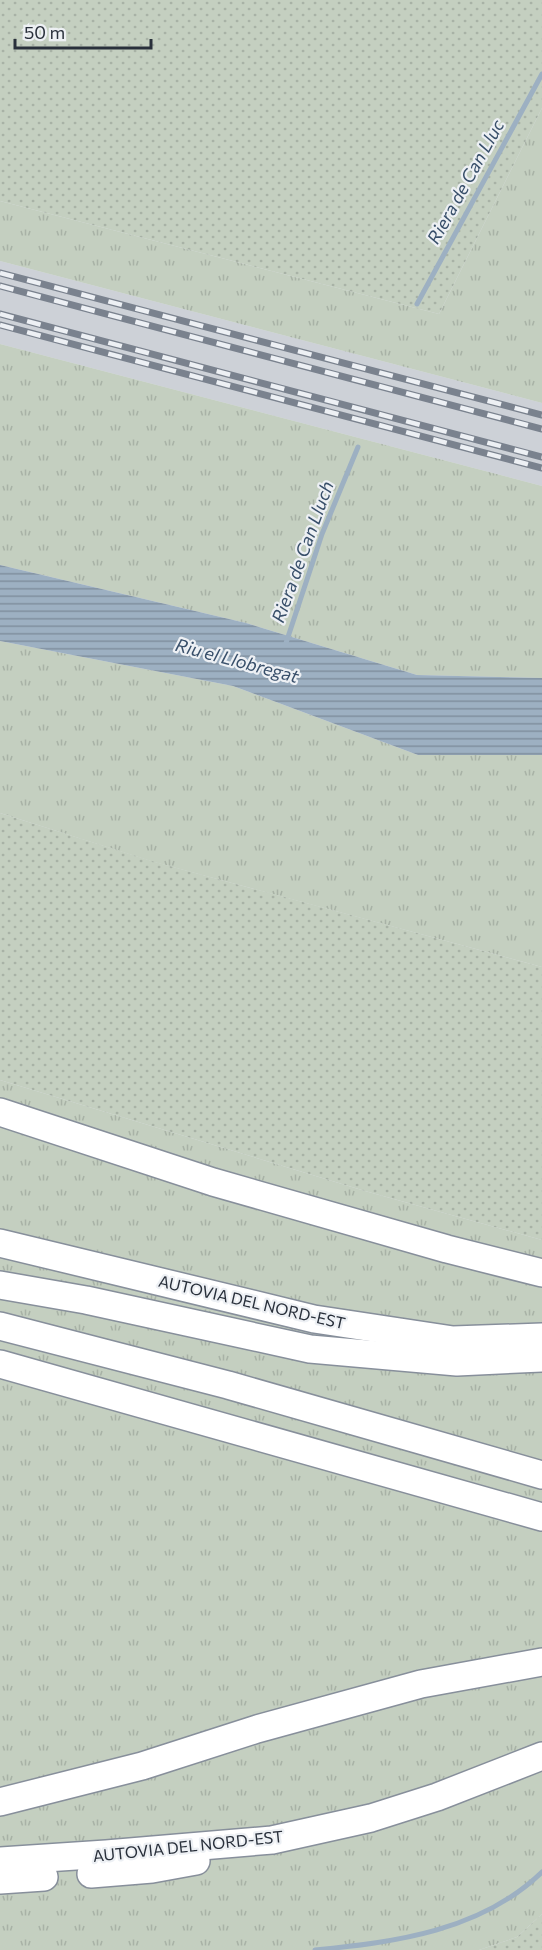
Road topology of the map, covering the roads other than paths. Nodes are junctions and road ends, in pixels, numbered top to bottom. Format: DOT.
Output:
graph roads {
  1 [pos="0,1112"];
  2 [pos="0,1243"];
  3 [pos="542,1273"];
  4 [pos="0,1284"];
  5 [pos="0,1326"];
  6 [pos="542,1337"];
  7 [pos="542,1358"];
  8 [pos="0,1364"];
  9 [pos="542,1475"];
  10 [pos="542,1517"];
  11 [pos="542,1662"];
  12 [pos="542,1756"];
  13 [pos="0,1802"];
  14 [pos="272,1840"];
  15 [pos="0,1861"];
  16 [pos="0,1880"];
  1 -- 3 [label="highway"];
  2 -- 6 [label="highway, AUTOVIA DEL NORD-EST"];
  4 -- 7 [label="highway"];
  5 -- 9 [label="highway"];
  8 -- 10 [label="highway"];
  11 -- 13 [label="highway"];
  12 -- 14 [label="highway, AUTOVIA DEL NORD-EST"];
  14 -- 15 [label="highway, AUTOVIA DEL NORD-EST"];
  14 -- 16 [label="highway"];
}
